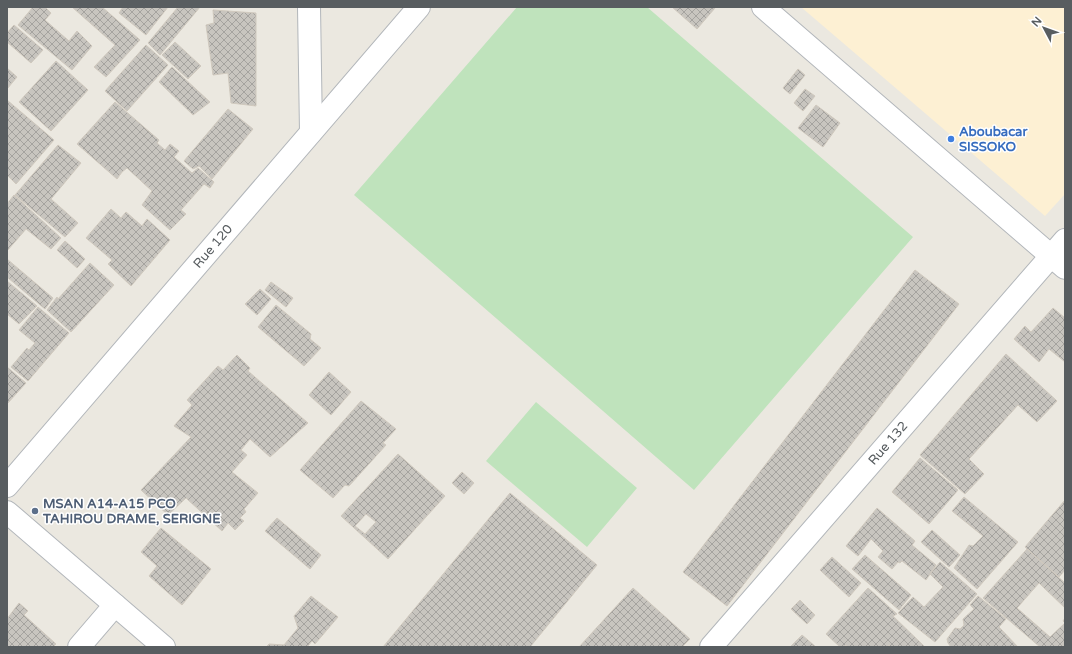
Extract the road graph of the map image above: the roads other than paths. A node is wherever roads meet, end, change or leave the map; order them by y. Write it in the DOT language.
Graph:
graph roads {
  1 [pos="309,7"];
  2 [pos="419,7"];
  3 [pos="763,7"];
  4 [pos="311,132"];
  5 [pos="1060,255"];
  6 [pos="7,486"];
  7 [pos="7,512"];
  8 [pos="115,605"];
  9 [pos="79,647"];
  10 [pos="164,647"];
  11 [pos="711,647"];
  1 -- 4 [label="street"];
  2 -- 4 [label="street, Rue 120"];
  3 -- 5 [label="street"];
  4 -- 6 [label="street, Rue 120"];
  5 -- 11 [label="street, Rue 132"];
  7 -- 8 [label="street"];
  8 -- 9 [label="street"];
  8 -- 10 [label="street"];
}
